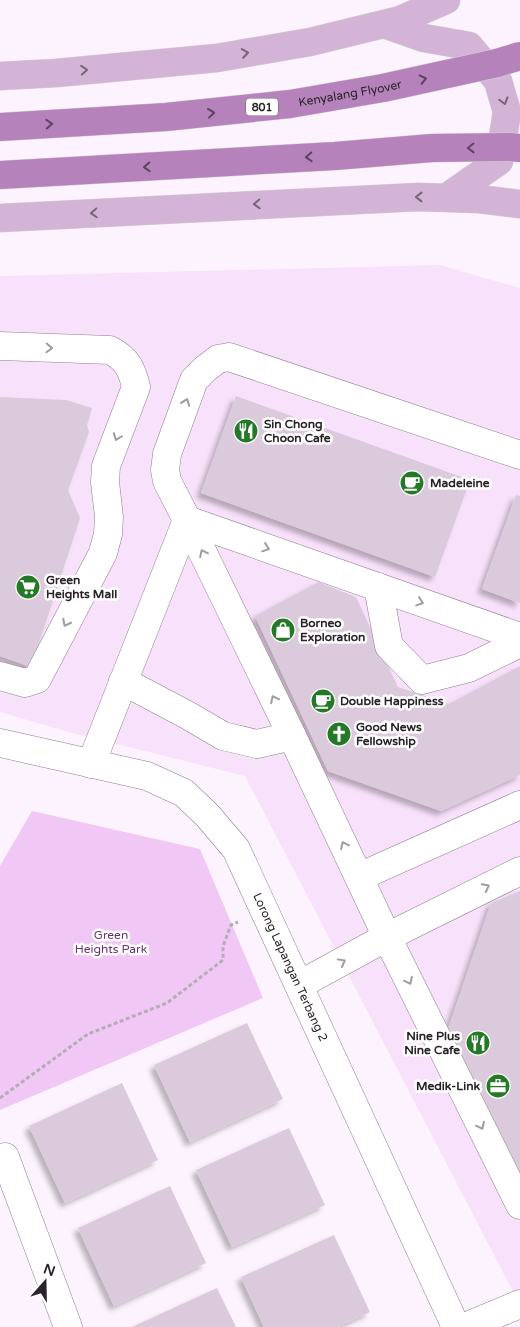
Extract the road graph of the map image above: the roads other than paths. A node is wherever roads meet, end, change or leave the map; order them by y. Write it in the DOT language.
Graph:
graph roads {
  1 [pos="446,0"];
  2 [pos="384,24"];
  3 [pos="520,56"];
  4 [pos="0,76"];
  5 [pos="0,127"];
  6 [pos="520,148"];
  7 [pos="0,175"];
  8 [pos="446,198"];
  9 [pos="520,204"];
  10 [pos="0,218"];
  11 [pos="0,346"];
  12 [pos="520,455"];
  13 [pos="187,520"];
  14 [pos="378,587"];
  15 [pos="520,637"];
  16 [pos="520,643"];
  17 [pos="0,676"];
  18 [pos="123,681"];
  19 [pos="292,736"];
  20 [pos="0,743"];
  21 [pos="91,764"];
  22 [pos="520,804"];
  23 [pos="520,871"];
  24 [pos="359,877"];
  25 [pos="388,937"];
  26 [pos="299,985"];
  27 [pos="5,1157"];
  28 [pos="520,1205"];
  29 [pos="520,1304"];
  30 [pos="62,1325"];
  31 [pos="456,1327"];
  32 [pos="465,1327"];
  1 -- 2 [label="main road"];
  4 -- 2 [label="main road, one-way"];
  2 -- 8 [label="main road, one-way"];
  5 -- 3 [label="highway, Kenyalang Flyover / 801, one-way, bridge"];
  6 -- 7 [label="highway, one-way, bridge"];
  8 -- 9 [label="main road"];
  8 -- 10 [label="main road, one-way"];
  11 -- 17 [label="street, one-way"];
  13 -- 12 [label="street, one-way"];
  13 -- 14 [label="street, one-way"];
  13 -- 18 [label="street"];
  19 -- 13 [label="street, one-way"];
  14 -- 15 [label="street, one-way"];
  14 -- 16 [label="street"];
  18 -- 19 [label="street"];
  18 -- 21 [label="street"];
  24 -- 19 [label="street, one-way"];
  20 -- 21 [label="street, Lorong Lapangan Terbang 2"];
  21 -- 26 [label="street, Lorong Lapangan Terbang 2"];
  22 -- 24 [label="street"];
  25 -- 23 [label="street, one-way"];
  24 -- 25 [label="street"];
  26 -- 25 [label="street, one-way"];
  25 -- 28 [label="street, one-way"];
  26 -- 31 [label="street, Lorong Lapangan Terbang 2"];
  27 -- 30 [label="street"];
  29 -- 32 [label="street"];
}
